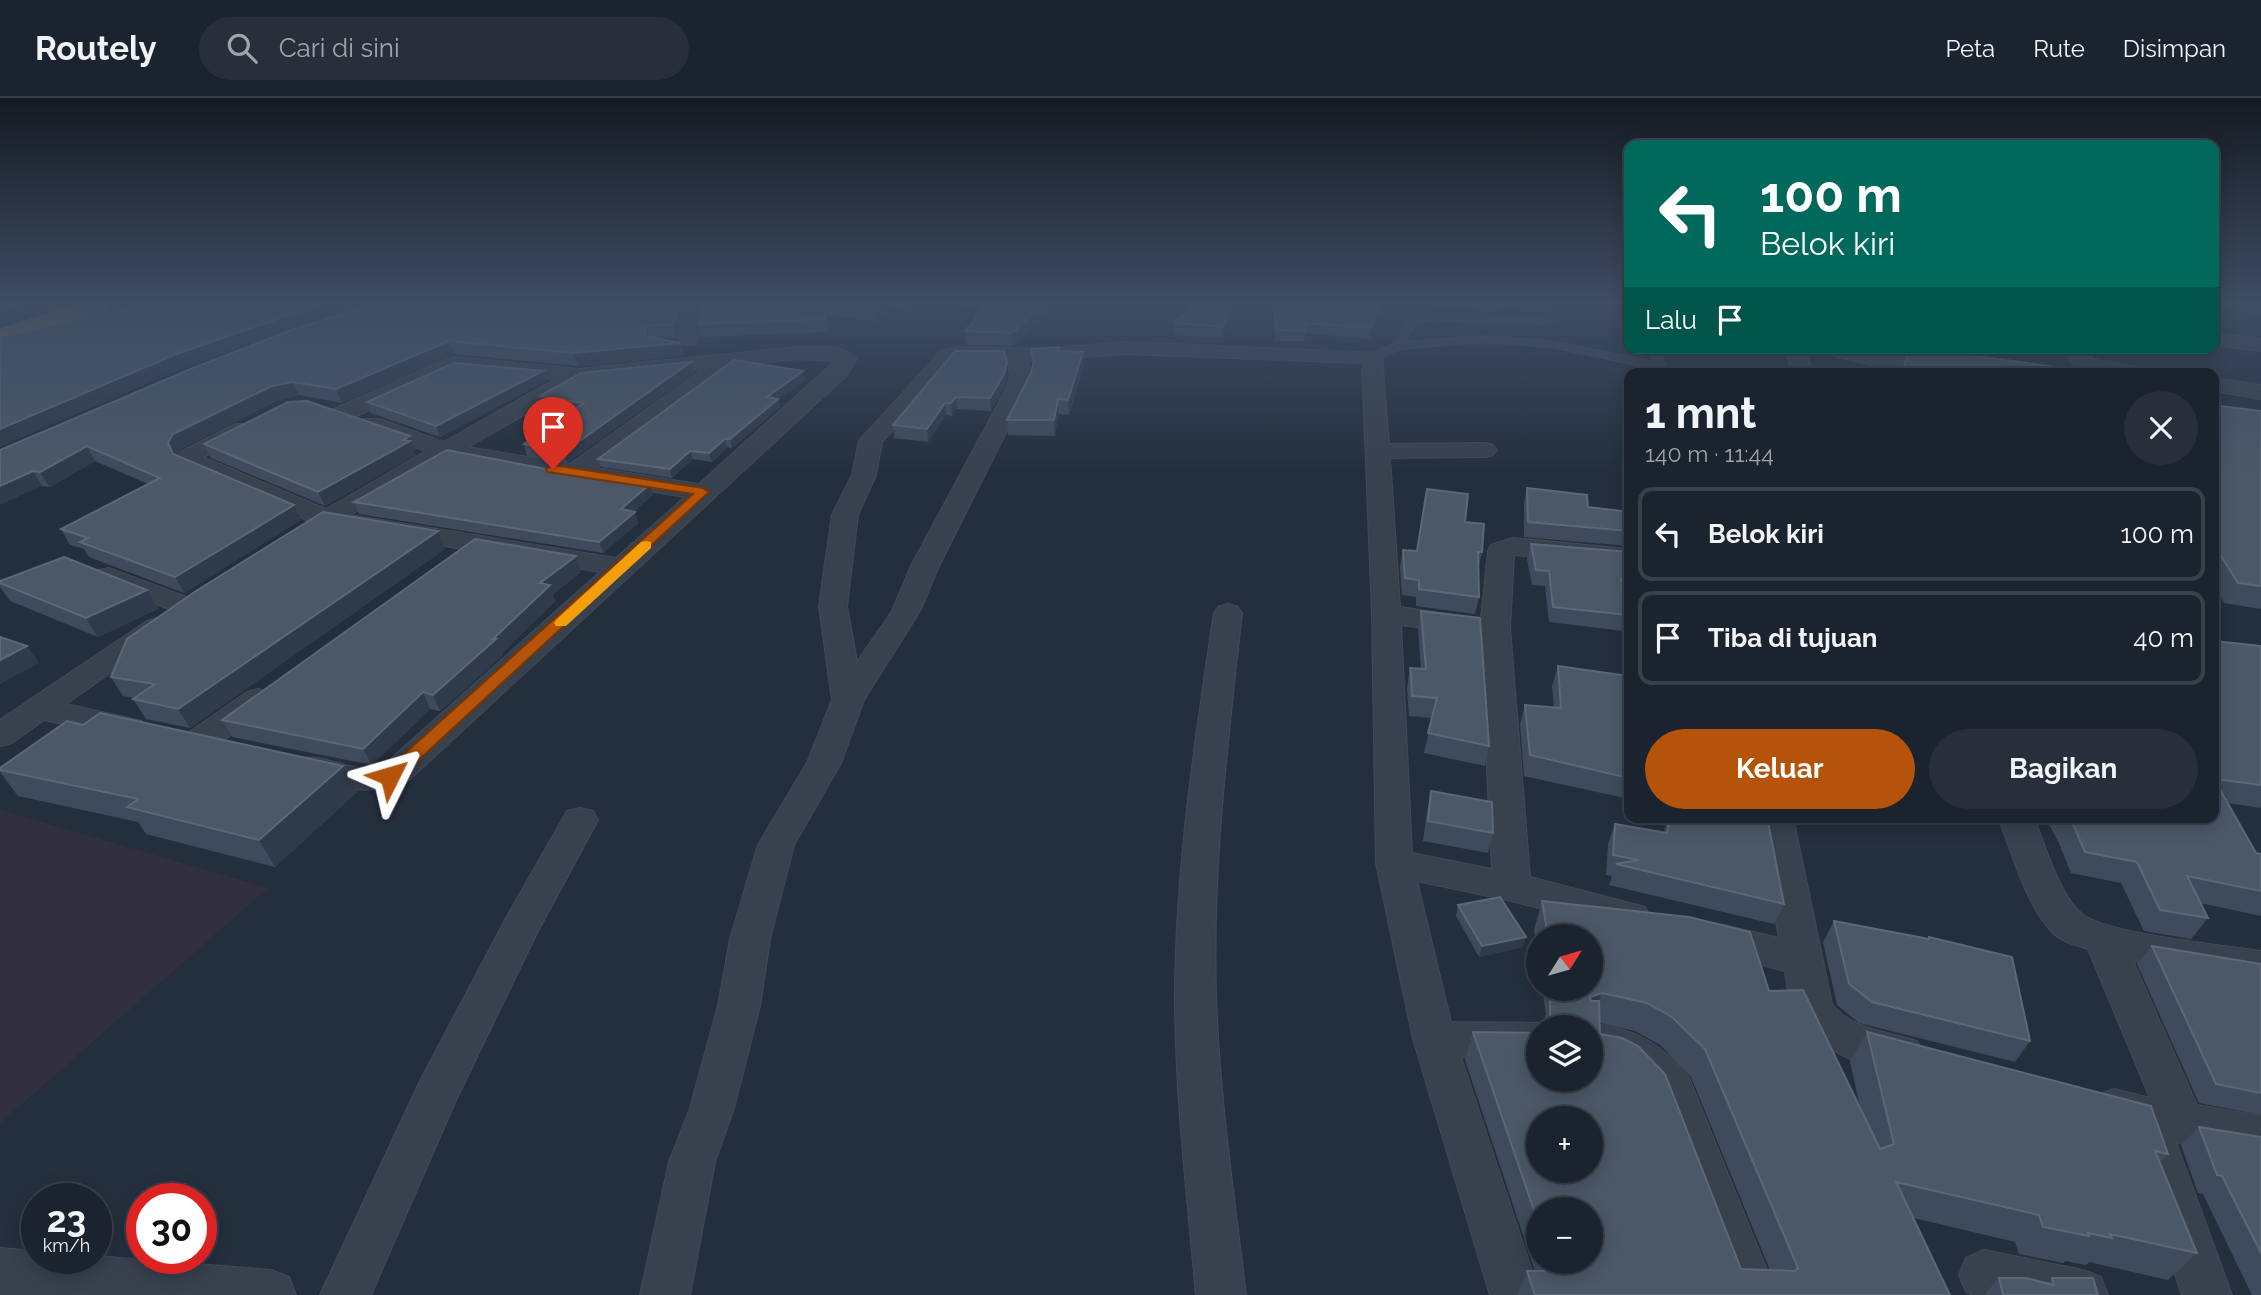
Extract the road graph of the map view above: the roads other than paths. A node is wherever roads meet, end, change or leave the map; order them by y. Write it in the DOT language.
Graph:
graph roads {
  1 [pos="730,360"];
  2 [pos="846,360"];
  3 [pos="943,360"];
  4 [pos="1018,360"];
  5 [pos="1384,360"];
  6 [pos="1619,360"];
  7 [pos="2080,360"];
  8 [pos="1654,368"];
  9 [pos="2111,368"];
  10 [pos="578,375"];
  11 [pos="2219,386"];
  12 [pos="2261,392"];
  13 [pos="265,418"];
  14 [pos="445,450"];
  15 [pos="1485,450"];
  16 [pos="1377,451"];
  17 [pos="575,472"];
  18 [pos="703,492"];
  19 [pos="327,519"];
  20 [pos="303,533"];
  21 [pos="475,543"];
  22 [pos="1624,557"];
  23 [pos="82,564"];
  24 [pos="442,567"];
  25 [pos="622,567"];
  26 [pos="1228,613"];
  27 [pos="1386,614"];
  28 [pos="1495,628"];
  29 [pos="275,687"];
  30 [pos="848,700"];
  31 [pos="40,709"];
  32 [pos="0,735"];
  33 [pos="175,738"];
  34 [pos="238,752"];
  35 [pos="278,761"];
  36 [pos="580,820"];
  37 [pos="1776,823"];
  38 [pos="2019,823"];
  39 [pos="1394,863"];
  40 [pos="1512,887"];
  41 [pos="2104,940"];
  42 [pos="1802,959"];
  43 [pos="2261,967"];
  44 [pos="1434,1040"];
  45 [pos="1526,1041"];
  46 [pos="1603,1042"];
  47 [pos="1944,1065"];
  48 [pos="2078,1100"];
  49 [pos="2164,1120"];
  50 [pos="2261,1136"];
  51 [pos="0,1273"];
  52 [pos="1984,1275"];
  53 [pos="165,1292"];
  54 [pos="271,1295"];
  55 [pos="345,1295"];
  56 [pos="665,1295"];
  57 [pos="1221,1295"];
  58 [pos="1515,1295"];
  59 [pos="1752,1295"];
  60 [pos="2083,1295"];
  61 [pos="2207,1295"];
  1 -- 10 [label="street"];
  1 -- 17 [label="street"];
  2 -- 18 [label="street"];
  3 -- 30 [label="street"];
  4 -- 30 [label="street"];
  5 -- 16 [label="street"];
  6 -- 8 [label="lane"];
  7 -- 9 [label="street"];
  10 -- 14 [label="street"];
  10 -- 14 [label="street"];
  11 -- 12 [label="street"];
  13 -- 19 [label="street"];
  14 -- 17 [label="street"];
  14 -- 19 [label="street"];
  15 -- 16 [label="street"];
  16 -- 27 [label="street"];
  17 -- 18 [label="street"];
  18 -- 25 [label="street"];
  19 -- 20 [label="street"];
  19 -- 21 [label="street"];
  21 -- 24 [label="street"];
  21 -- 25 [label="street"];
  22 -- 28 [label="street"];
  23 -- 31 [label="street"];
  25 -- 35 [label="street"];
  26 -- 57 [label="street"];
  27 -- 28 [label="street"];
  27 -- 39 [label="street"];
  28 -- 40 [label="street"];
  29 -- 33 [label="street"];
  30 -- 56 [label="street"];
  31 -- 32 [label="street"];
  31 -- 33 [label="street"];
  33 -- 34 [label="street"];
  36 -- 55 [label="street"];
  37 -- 42 [label="street"];
  38 -- 41 [label="street"];
  39 -- 40 [label="street"];
  39 -- 44 [label="street"];
  40 -- 42 [label="street"];
  41 -- 43 [label="street"];
  41 -- 49 [label="street"];
  42 -- 47 [label="street"];
  44 -- 45 [label="street"];
  44 -- 58 [label="street"];
  46 -- 59 [label="street"];
  48 -- 49 [label="street"];
  49 -- 50 [label="street"];
  49 -- 61 [label="street"];
  51 -- 53 [label="street"];
  52 -- 60 [label="street"];
  53 -- 54 [label="street"];
}
